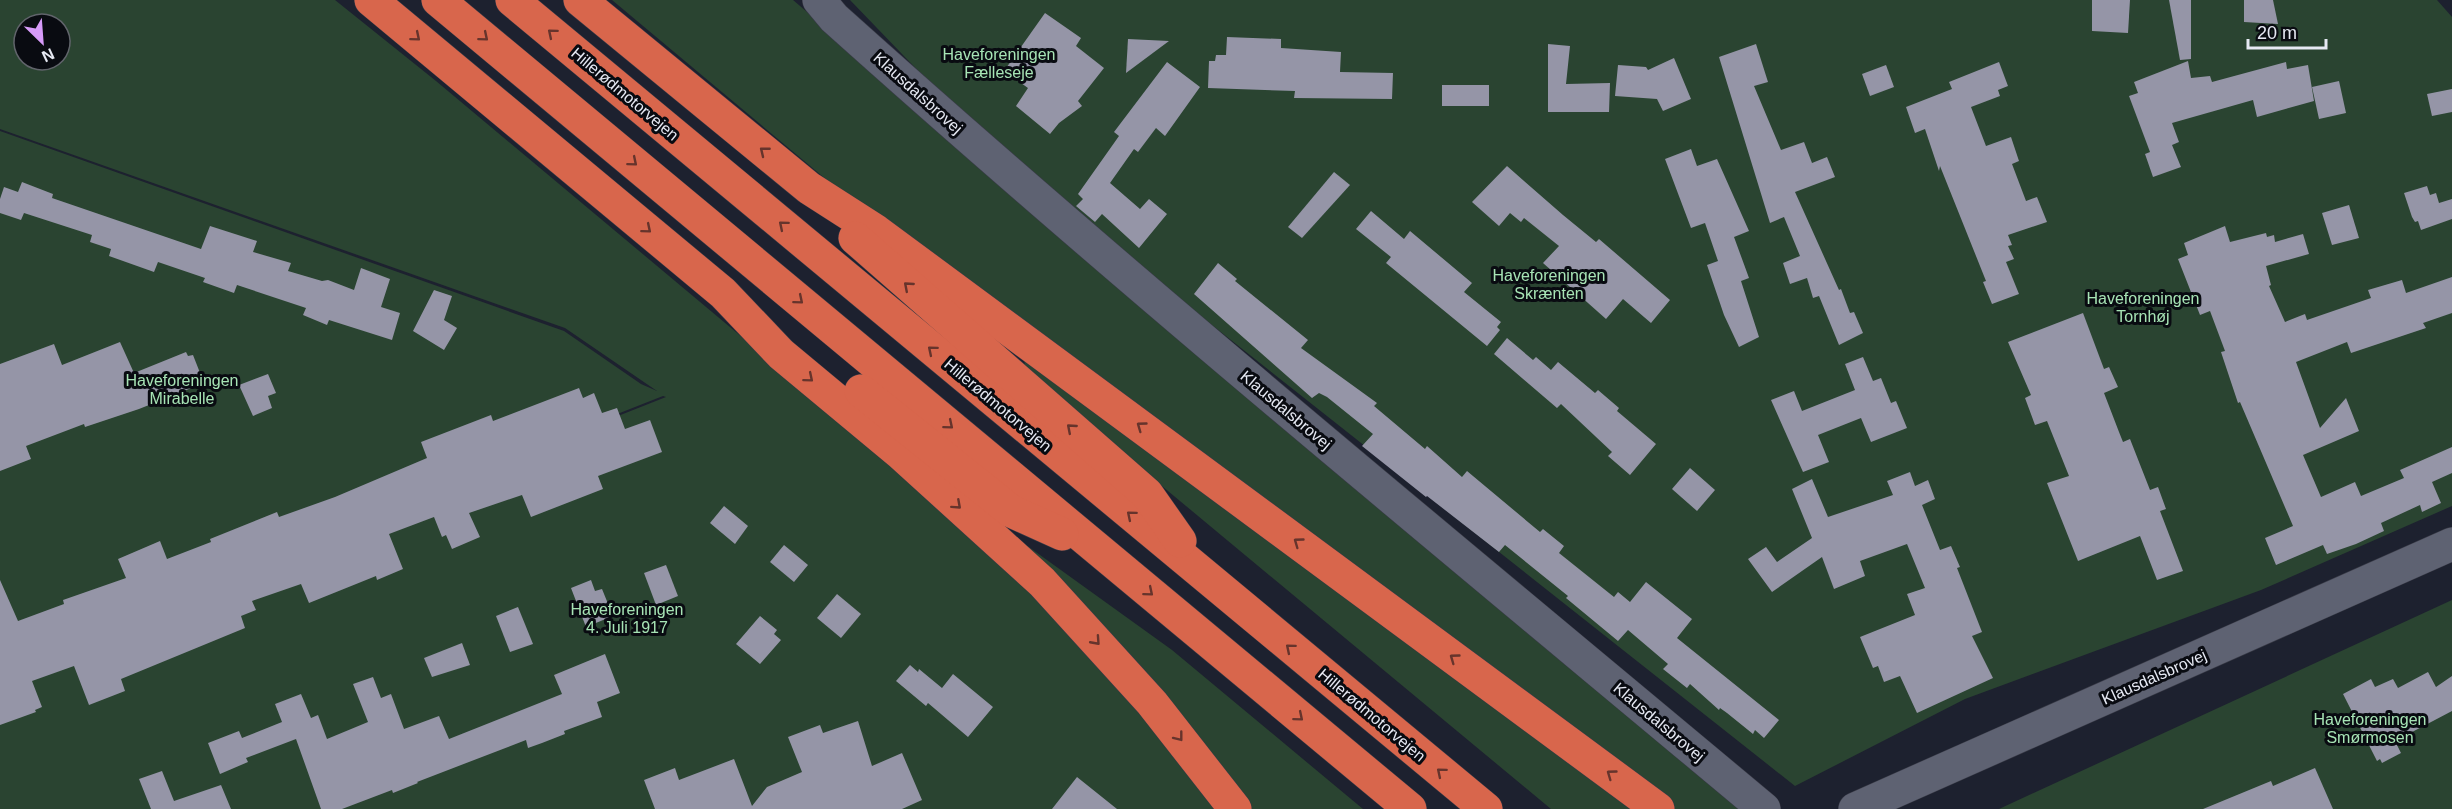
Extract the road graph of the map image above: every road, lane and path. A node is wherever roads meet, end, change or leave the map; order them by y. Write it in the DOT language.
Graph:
graph roads {
  1 [pos="371,0"];
  2 [pos="438,0"];
  3 [pos="512,0"];
  4 [pos="580,0"];
  5 [pos="819,0"];
  6 [pos="809,188"];
  7 [pos="723,293"];
  8 [pos="2452,544"];
  9 [pos="1104,554"];
  10 [pos="1208,580"];
  11 [pos="1234,809"];
  12 [pos="1410,809"];
  13 [pos="1486,809"];
  14 [pos="1658,809"];
  15 [pos="1764,809"];
  16 [pos="1855,809"];
  1 -- 7 [label="highway, one-way"];
  2 -- 9 [label="highway, one-way"];
  10 -- 3 [label="highway, Hillerødmotorvejen, one-way"];
  6 -- 4 [label="highway, one-way"];
  5 -- 15 [label="street, Klausdalsbrovej"];
  10 -- 6 [label="highway, one-way"];
  14 -- 6 [label="highway, one-way"];
  7 -- 9 [label="highway"];
  7 -- 11 [label="highway, one-way"];
  8 -- 16 [label="street, Klausdalsbrovej"];
  9 -- 12 [label="highway, one-way"];
  13 -- 10 [label="highway, Hillerødmotorvejen, one-way"];
}
